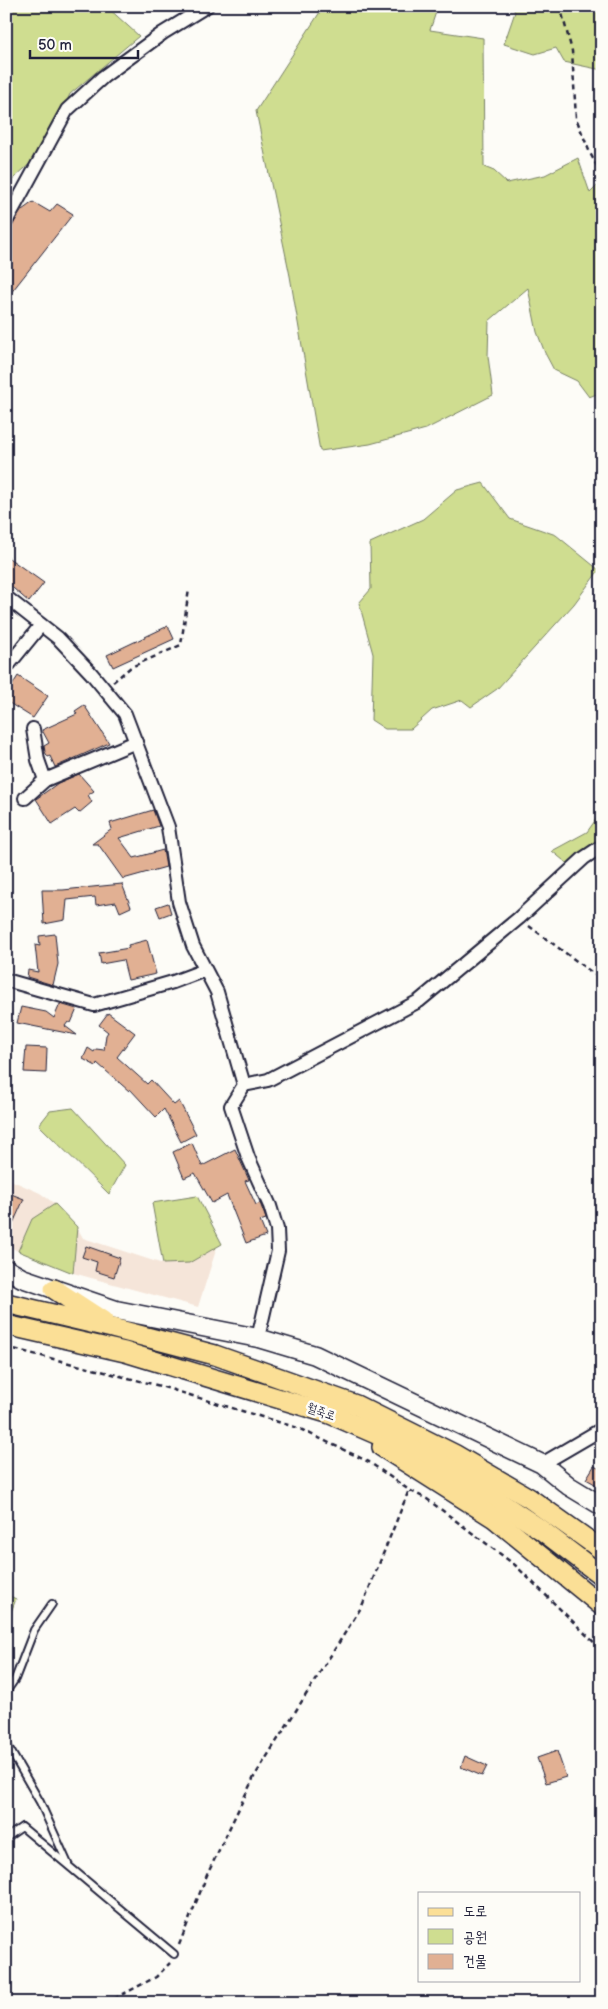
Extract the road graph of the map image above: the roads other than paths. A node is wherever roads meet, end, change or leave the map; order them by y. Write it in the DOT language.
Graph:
graph roads {
  1 [pos="207,6"];
  2 [pos="6,222"];
  3 [pos="6,597"];
  4 [pos="41,625"];
  5 [pos="6,668"];
  6 [pos="34,729"];
  7 [pos="136,742"];
  8 [pos="44,780"];
  9 [pos="25,798"];
  10 [pos="602,846"];
  11 [pos="205,970"];
  12 [pos="6,980"];
  13 [pos="244,1085"];
  14 [pos="6,1268"];
  15 [pos="54,1289"];
  16 [pos="6,1303"];
  17 [pos="6,1324"];
  18 [pos="112,1328"];
  19 [pos="258,1338"];
  20 [pos="330,1414"];
  21 [pos="602,1429"];
  22 [pos="542,1464"];
  23 [pos="602,1506"];
  24 [pos="602,1550"];
  25 [pos="602,1576"];
  26 [pos="52,1604"];
  27 [pos="602,1606"];
  28 [pos="6,1692"];
  29 [pos="6,1744"];
  30 [pos="6,1838"];
  31 [pos="68,1866"];
  32 [pos="174,1954"];
  1 -- 2 [label="street"];
  3 -- 4 [label="street"];
  4 -- 5 [label="street"];
  4 -- 7 [label="street"];
  6 -- 8 [label="street"];
  7 -- 8 [label="street"];
  7 -- 11 [label="street"];
  8 -- 9 [label="street"];
  10 -- 13 [label="street"];
  11 -- 12 [label="street"];
  11 -- 13 [label="street"];
  13 -- 19 [label="street"];
  14 -- 15 [label="street"];
  15 -- 18 [label="main road"];
  15 -- 19 [label="street"];
  16 -- 18 [label="main road, 월죽로"];
  17 -- 20 [label="main road, 월죽로"];
  18 -- 24 [label="main road, 월죽로"];
  19 -- 22 [label="street"];
  20 -- 25 [label="main road, 월죽로"];
  20 -- 27 [label="main road"];
  21 -- 22 [label="street"];
  22 -- 23 [label="street"];
  26 -- 28 [label="lane"];
  29 -- 31 [label="lane"];
  30 -- 31 [label="lane"];
  31 -- 32 [label="lane"];
}
